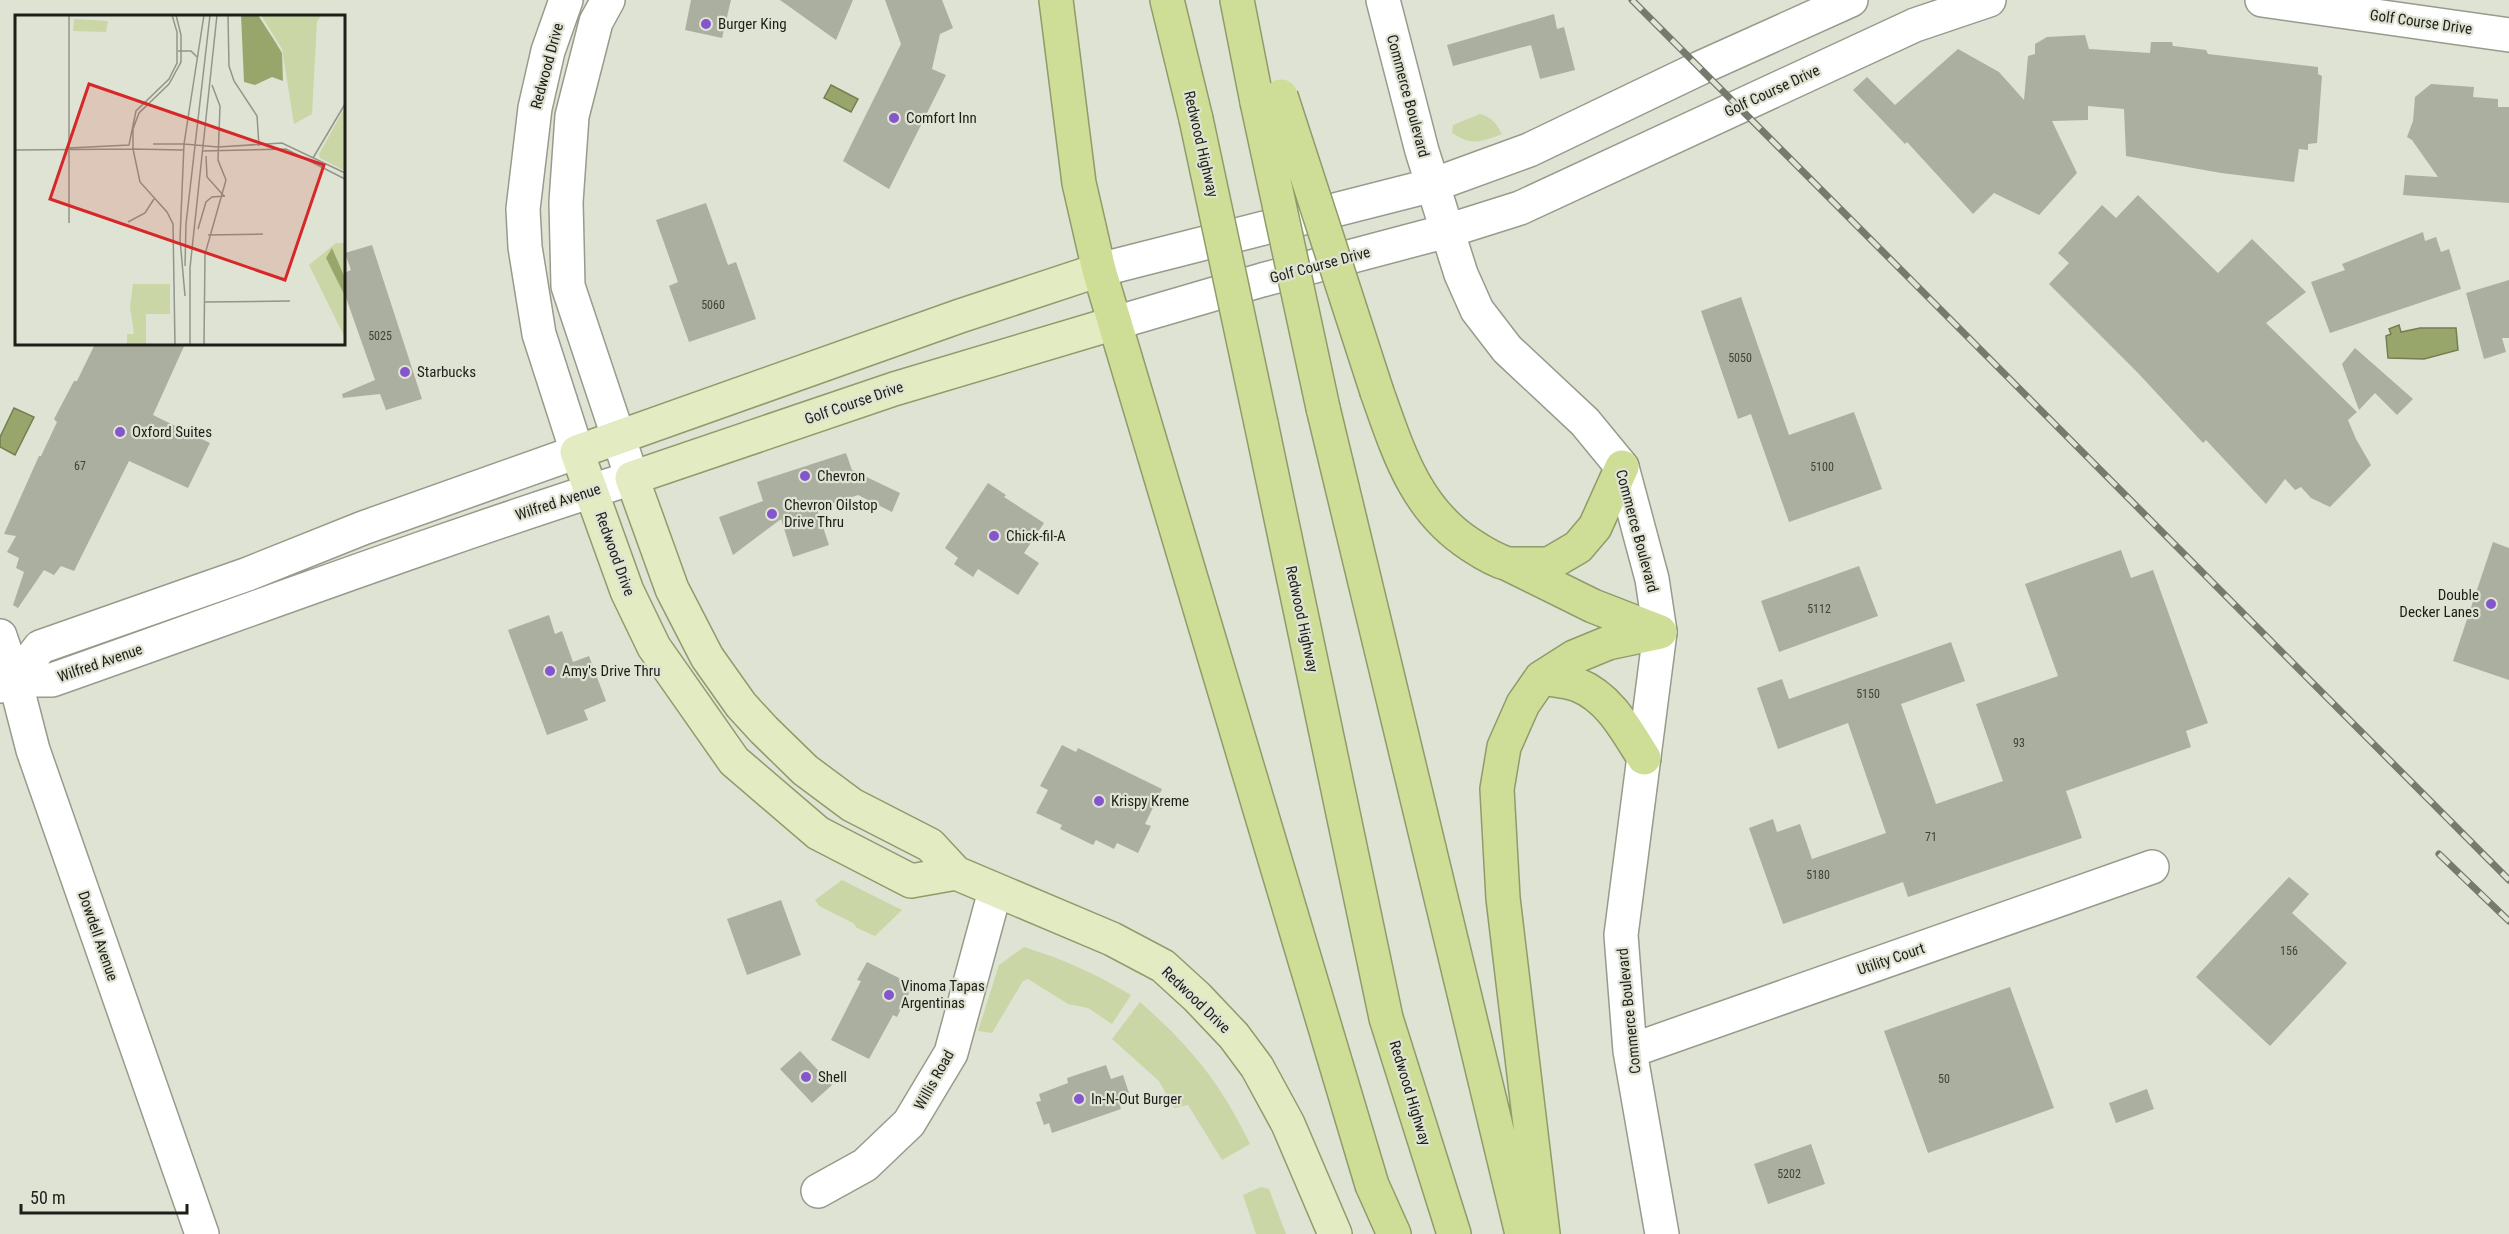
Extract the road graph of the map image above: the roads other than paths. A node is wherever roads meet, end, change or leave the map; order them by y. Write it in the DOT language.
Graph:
graph roads {
  1 [pos="566,0"];
  2 [pos="608,0"];
  3 [pos="1056,0"];
  4 [pos="1167,0"];
  5 [pos="1237,0"];
  6 [pos="1247,0"];
  7 [pos="1383,0"];
  8 [pos="1851,0"];
  9 [pos="1989,0"];
  10 [pos="2262,0"];
  11 [pos="1813,8"];
  12 [pos="2370,8"];
  13 [pos="2509,34"];
  14 [pos="1836,61"];
  15 [pos="1269,99"];
  16 [pos="536,108"];
  17 [pos="572,116"];
  18 [pos="1433,185"];
  19 [pos="1447,231"];
  20 [pos="1099,270"];
  21 [pos="1115,323"];
  22 [pos="617,436"];
  23 [pos="577,452"];
  24 [pos="1622,467"];
  25 [pos="632,478"];
  26 [pos="591,491"];
  27 [pos="1508,564"];
  28 [pos="1660,632"];
  29 [pos="0,636"];
  30 [pos="1541,678"];
  31 [pos="8,683"];
  32 [pos="1644,758"];
  33 [pos="2152,867"];
  34 [pos="956,873"];
  35 [pos="995,891"];
  36 [pos="1630,1051"];
  37 [pos="818,1191"];
  38 [pos="202,1234"];
  39 [pos="1335,1234"];
  40 [pos="1394,1234"];
  41 [pos="1454,1234"];
  42 [pos="1521,1234"];
  43 [pos="1543,1234"];
  44 [pos="1662,1234"];
  1 -- 16 [label="street, Redwood Drive"];
  2 -- 17 [label="street, Redwood Drive"];
  3 -- 20 [label="highway"];
  4 -- 41 [label="highway, Redwood Highway, bridge"];
  5 -- 15 [label="highway"];
  6 -- 15 [label="highway"];
  7 -- 18 [label="street, Commerce Boulevard"];
  8 -- 11 [label="street"];
  9 -- 14 [label="street, Golf Course Drive"];
  10 -- 12 [label="street, Golf Course Drive"];
  11 -- 14 [label="street"];
  11 -- 18 [label="street"];
  12 -- 13 [label="street, Golf Course Drive"];
  14 -- 19 [label="street, Golf Course Drive"];
  15 -- 27 [label="highway, bridge"];
  15 -- 42 [label="highway, bridge"];
  16 -- 17 [label="street"];
  16 -- 23 [label="street, Redwood Drive"];
  17 -- 22 [label="street, Redwood Drive"];
  18 -- 19 [label="street, Commerce Boulevard"];
  18 -- 20 [label="street"];
  19 -- 21 [label="street, Golf Course Drive"];
  19 -- 24 [label="street, Commerce Boulevard"];
  20 -- 21 [label="highway"];
  20 -- 22 [label="main road"];
  21 -- 25 [label="main road, Golf Course Drive"];
  21 -- 40 [label="highway"];
  22 -- 23 [label="main road"];
  22 -- 25 [label="street, Redwood Drive"];
  23 -- 26 [label="main road, Redwood Drive"];
  23 -- 31 [label="street"];
  24 -- 27 [label="highway"];
  24 -- 28 [label="street, Commerce Boulevard"];
  25 -- 26 [label="street, Wilfred Avenue"];
  25 -- 34 [label="main road, Redwood Drive"];
  26 -- 31 [label="street, Wilfred Avenue"];
  26 -- 34 [label="main road, Redwood Drive"];
  27 -- 28 [label="highway"];
  28 -- 30 [label="highway"];
  28 -- 32 [label="street, Commerce Boulevard"];
  29 -- 31 [label="street, Dowdell Avenue"];
  30 -- 32 [label="highway"];
  30 -- 43 [label="highway"];
  31 -- 38 [label="street, Dowdell Avenue"];
  32 -- 36 [label="street, Commerce Boulevard"];
  33 -- 36 [label="street, Utility Court"];
  34 -- 35 [label="main road, Redwood Drive"];
  35 -- 37 [label="street, Willis Road"];
  35 -- 39 [label="main road, Redwood Drive"];
  36 -- 44 [label="street, Commerce Boulevard"];
}
